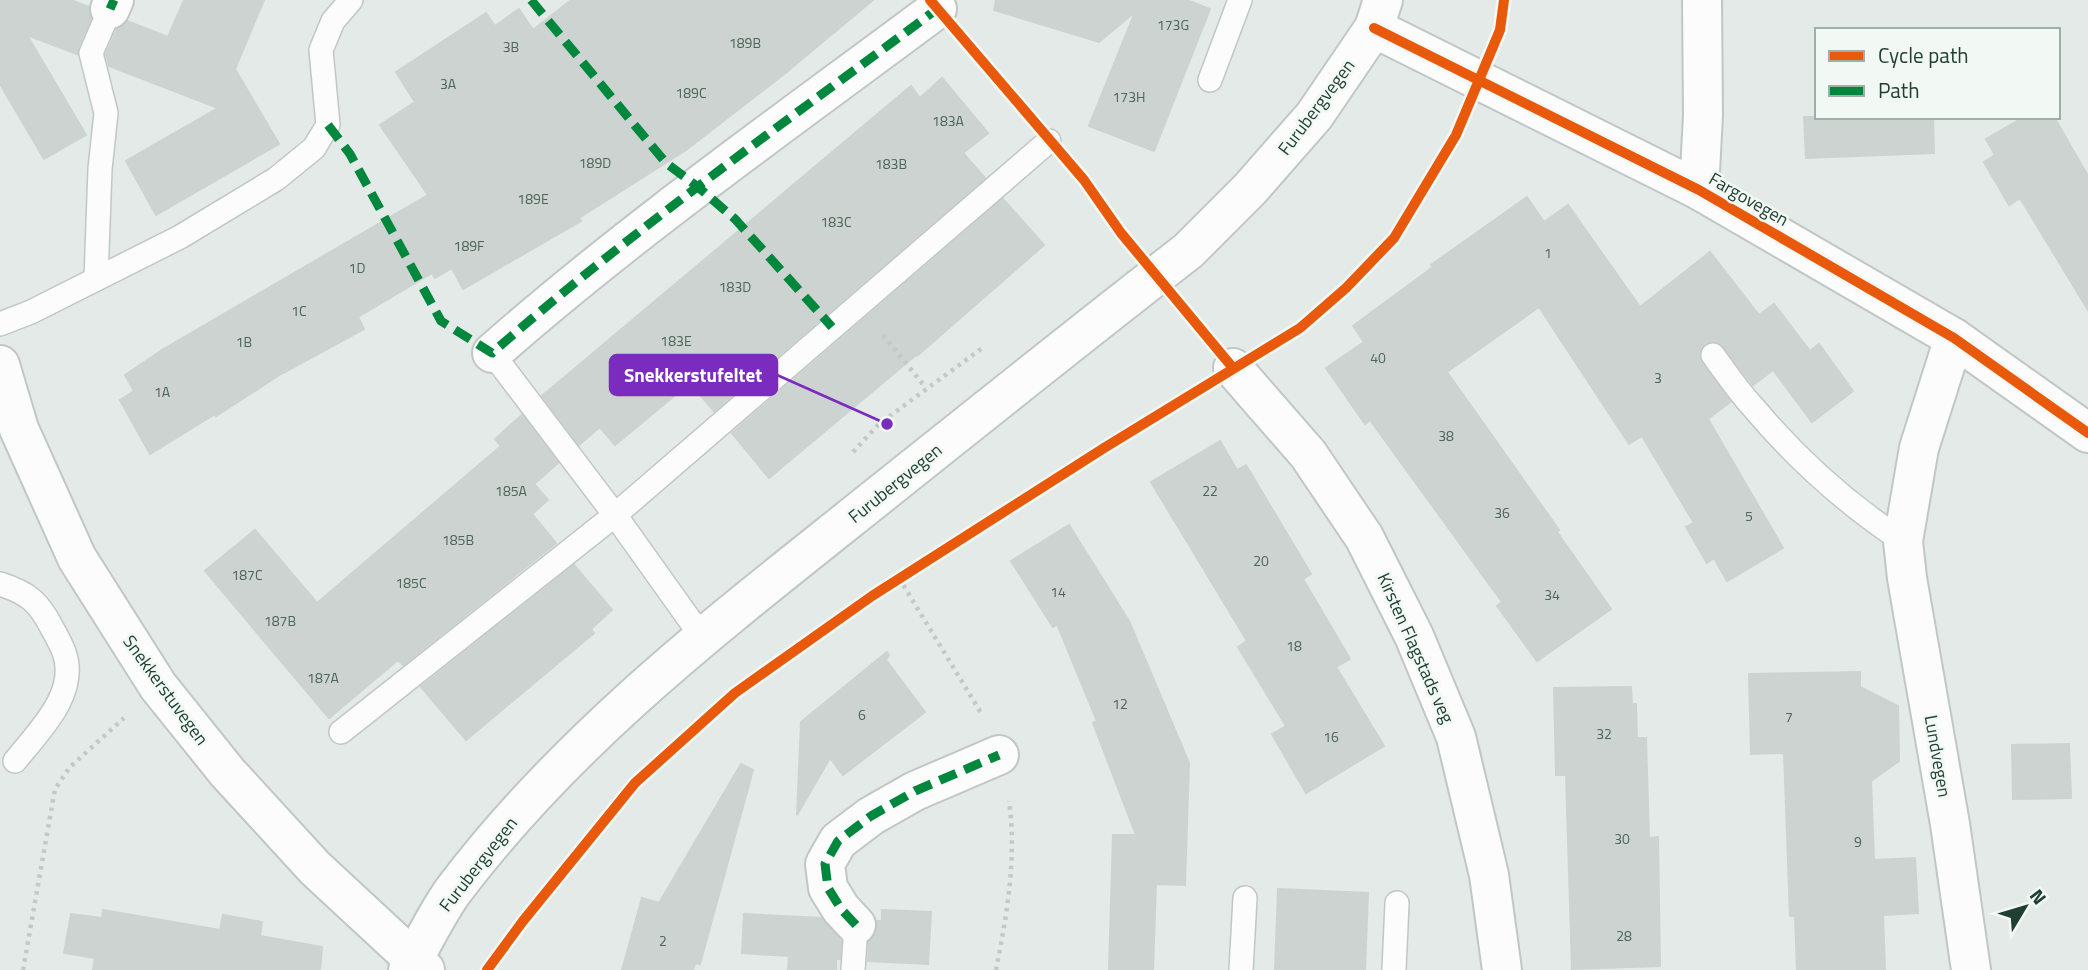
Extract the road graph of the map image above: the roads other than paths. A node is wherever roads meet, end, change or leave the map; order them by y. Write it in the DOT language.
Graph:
graph roads {
  1 [pos="351,0"];
  2 [pos="1240,0"];
  3 [pos="1702,0"];
  4 [pos="112,5"];
  5 [pos="937,9"];
  6 [pos="1379,14"];
  7 [pos="1210,80"];
  8 [pos="1049,141"];
  9 [pos="1699,190"];
  10 [pos="96,279"];
  11 [pos="0,324"];
  12 [pos="1955,338"];
  13 [pos="492,353"];
  14 [pos="1713,355"];
  15 [pos="0,365"];
  16 [pos="1233,368"];
  17 [pos="2088,433"];
  18 [pos="615,515"];
  19 [pos="1903,541"];
  20 [pos="0,584"];
  21 [pos="702,637"];
  22 [pos="341,732"];
  23 [pos="999,755"];
  24 [pos="15,761"];
  25 [pos="1245,898"];
  26 [pos="1397,902"];
  27 [pos="856,925"];
  28 [pos="415,967"];
  29 [pos="853,970"];
  30 [pos="1241,970"];
  31 [pos="1394,970"];
  32 [pos="1502,970"];
  33 [pos="1971,970"];
  1 -- 10 [label="lane"];
  2 -- 7 [label="lane"];
  3 -- 9 [label="street"];
  4 -- 10 [label="lane"];
  5 -- 13 [label="street"];
  6 -- 9 [label="street, Fargovegen"];
  6 -- 21 [label="street, Furubergvegen"];
  8 -- 18 [label="lane"];
  9 -- 12 [label="street, Fargovegen"];
  10 -- 11 [label="lane"];
  12 -- 17 [label="street, Fargovegen"];
  12 -- 19 [label="street, Lundvegen"];
  13 -- 18 [label="lane"];
  14 -- 19 [label="lane"];
  15 -- 28 [label="street, Snekkerstuvegen"];
  16 -- 32 [label="street, Kirsten Flagstads veg"];
  18 -- 21 [label="lane"];
  18 -- 22 [label="lane"];
  19 -- 33 [label="street, Lundvegen"];
  20 -- 24 [label="lane"];
  21 -- 28 [label="street, Furubergvegen"];
  23 -- 27 [label="street"];
  25 -- 30 [label="lane"];
  26 -- 31 [label="lane"];
  27 -- 29 [label="lane"];
}
